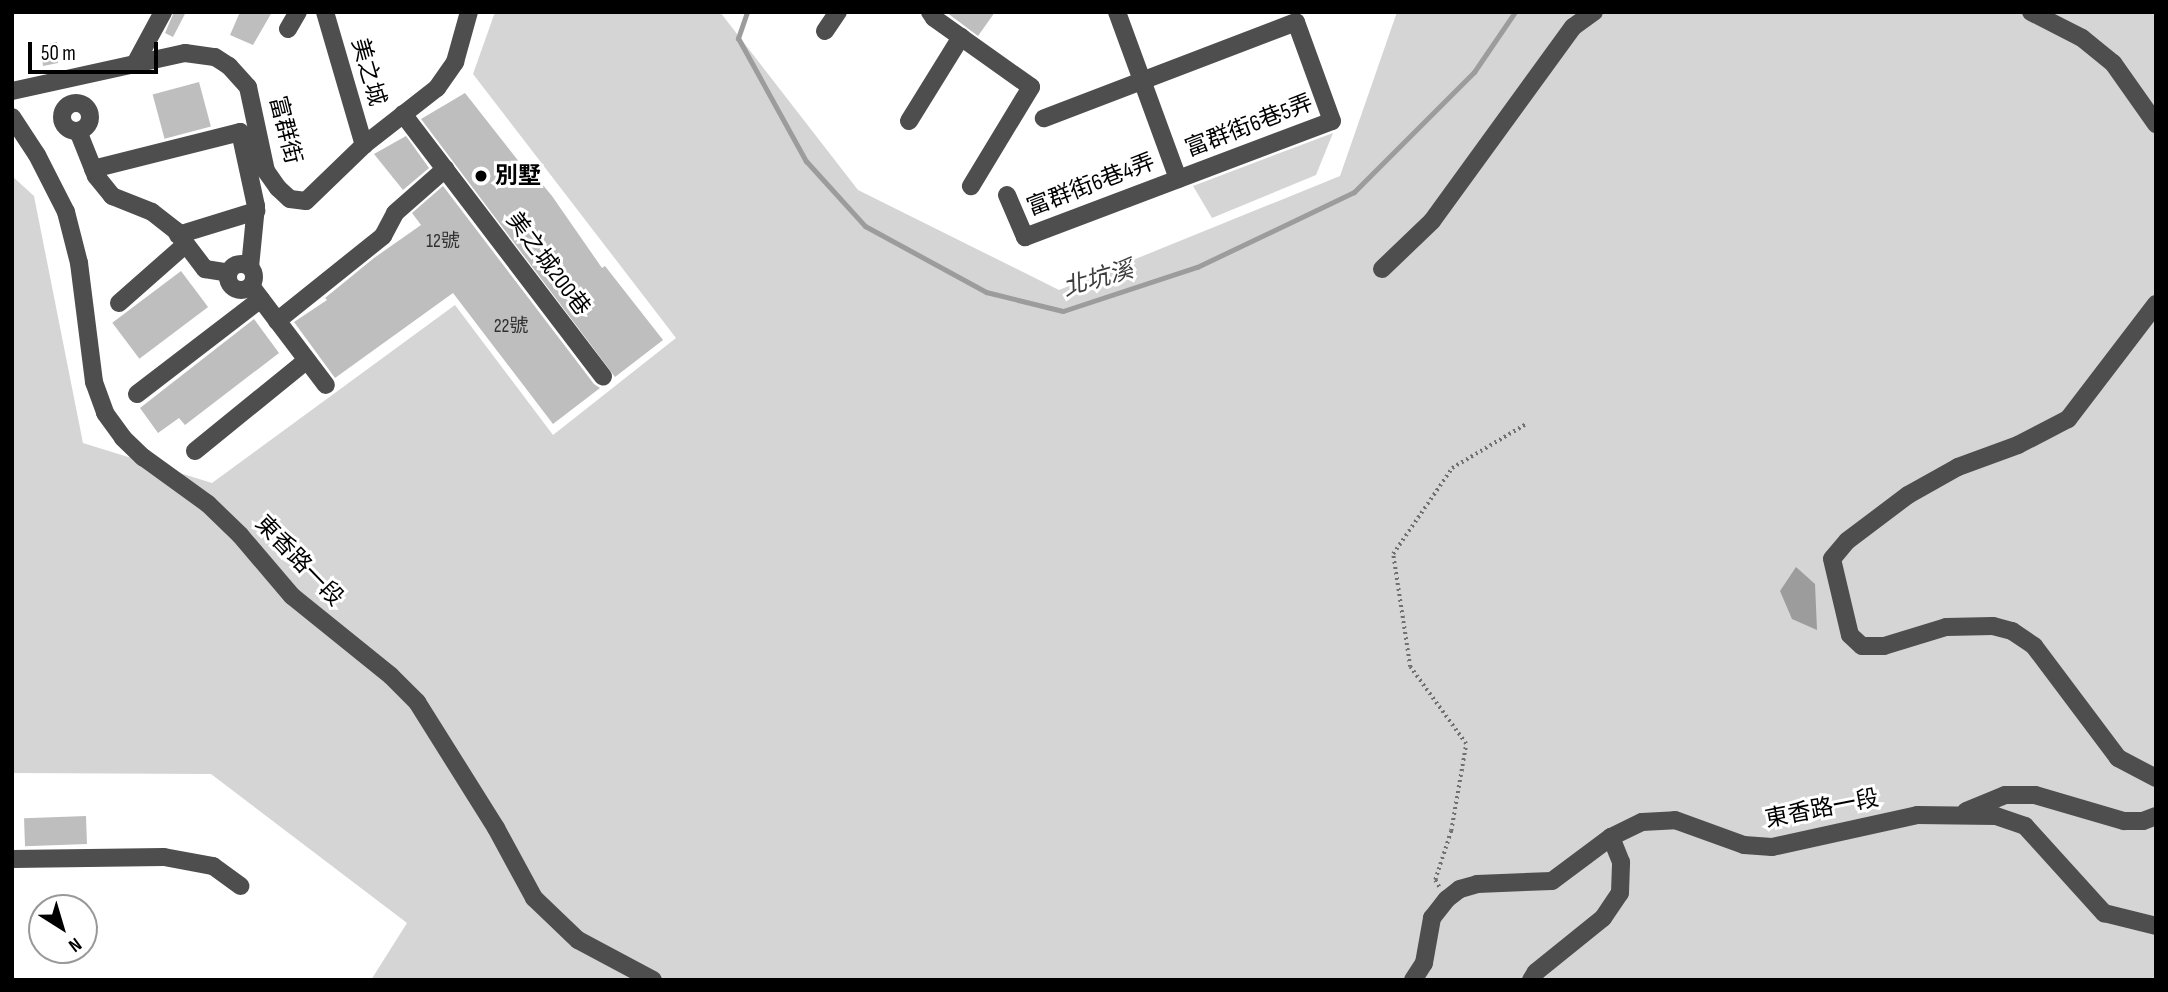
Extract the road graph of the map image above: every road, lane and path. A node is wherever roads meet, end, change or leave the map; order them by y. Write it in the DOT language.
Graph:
graph roads {
  1 [pos="163,12"];
  2 [pos="298,12"];
  3 [pos="325,12"];
  4 [pos="468,12"];
  5 [pos="838,12"];
  6 [pos="930,12"];
  7 [pos="1118,12"];
  8 [pos="1594,12"];
  9 [pos="2031,12"];
  10 [pos="288,29"];
  11 [pos="825,31"];
  12 [pos="961,37"];
  13 [pos="136,62"];
  14 [pos="65,80"];
  15 [pos="1142,80"];
  16 [pos="12,92"];
  17 [pos="403,114"];
  18 [pos="12,117"];
  19 [pos="1044,118"];
  20 [pos="909,121"];
  21 [pos="2156,124"];
  22 [pos="364,145"];
  23 [pos="93,169"];
  24 [pos="445,169"];
  25 [pos="1178,179"];
  26 [pos="971,186"];
  27 [pos="1007,195"];
  28 [pos="256,211"];
  29 [pos="182,240"];
  30 [pos="250,267"];
  31 [pos="1382,269"];
  32 [pos="229,273"];
  33 [pos="256,293"];
  34 [pos="119,303"];
  35 [pos="2156,304"];
  36 [pos="277,321"];
  37 [pos="307,360"];
  38 [pos="603,377"];
  39 [pos="326,385"];
  40 [pos="137,394"];
  41 [pos="1526,425"];
  42 [pos="195,451"];
  43 [pos="2156,778"];
  44 [pos="1959,814"];
  45 [pos="2156,816"];
  46 [pos="1611,837"];
  47 [pos="12,859"];
  48 [pos="242,887"];
  49 [pos="1447,900"];
  50 [pos="2156,926"];
  51 [pos="653,980"];
  52 [pos="1413,980"];
  53 [pos="1531,980"];
  1 -- 13 [label="street"];
  2 -- 10 [label="street"];
  3 -- 22 [label="street, 美之城"];
  4 -- 17 [label="street, 富群街"];
  5 -- 11 [label="street"];
  6 -- 12 [label="street"];
  7 -- 15 [label="street"];
  8 -- 31 [label="street"];
  9 -- 21 [label="street"];
  12 -- 20 [label="street"];
  12 -- 26 [label="street"];
  13 -- 14 [label="street, 富群街"];
  13 -- 22 [label="street, 富群街"];
  14 -- 16 [label="street, 富群街"];
  14 -- 23 [label="street"];
  15 -- 19 [label="street"];
  15 -- 25 [label="street"];
  15 -- 25 [label="street, 富群街6巷5弄"];
  17 -- 22 [label="street, 富群街"];
  17 -- 24 [label="street, 美之城200巷"];
  18 -- 51 [label="street, 東香路一段"];
  23 -- 28 [label="street"];
  23 -- 29 [label="street"];
  24 -- 36 [label="street"];
  24 -- 38 [label="street, 美之城200巷"];
  25 -- 27 [label="street, 富群街6巷4弄"];
  28 -- 29 [label="street"];
  28 -- 30 [label="street"];
  29 -- 32 [label="street"];
  29 -- 34 [label="street"];
  30 -- 32 [label="street"];
  30 -- 33 [label="street"];
  32 -- 33 [label="street"];
  33 -- 36 [label="street"];
  33 -- 40 [label="street"];
  35 -- 43 [label="street"];
  36 -- 37 [label="street"];
  37 -- 39 [label="street"];
  37 -- 42 [label="street"];
  41 -- 49 [label="path"];
  44 -- 45 [label="street"];
  44 -- 46 [label="street, 東香路一段"];
  44 -- 50 [label="street, 東香路一段"];
  46 -- 49 [label="street, 東香路一段"];
  46 -- 53 [label="street"];
  47 -- 48 [label="street"];
  49 -- 52 [label="street"];
}
